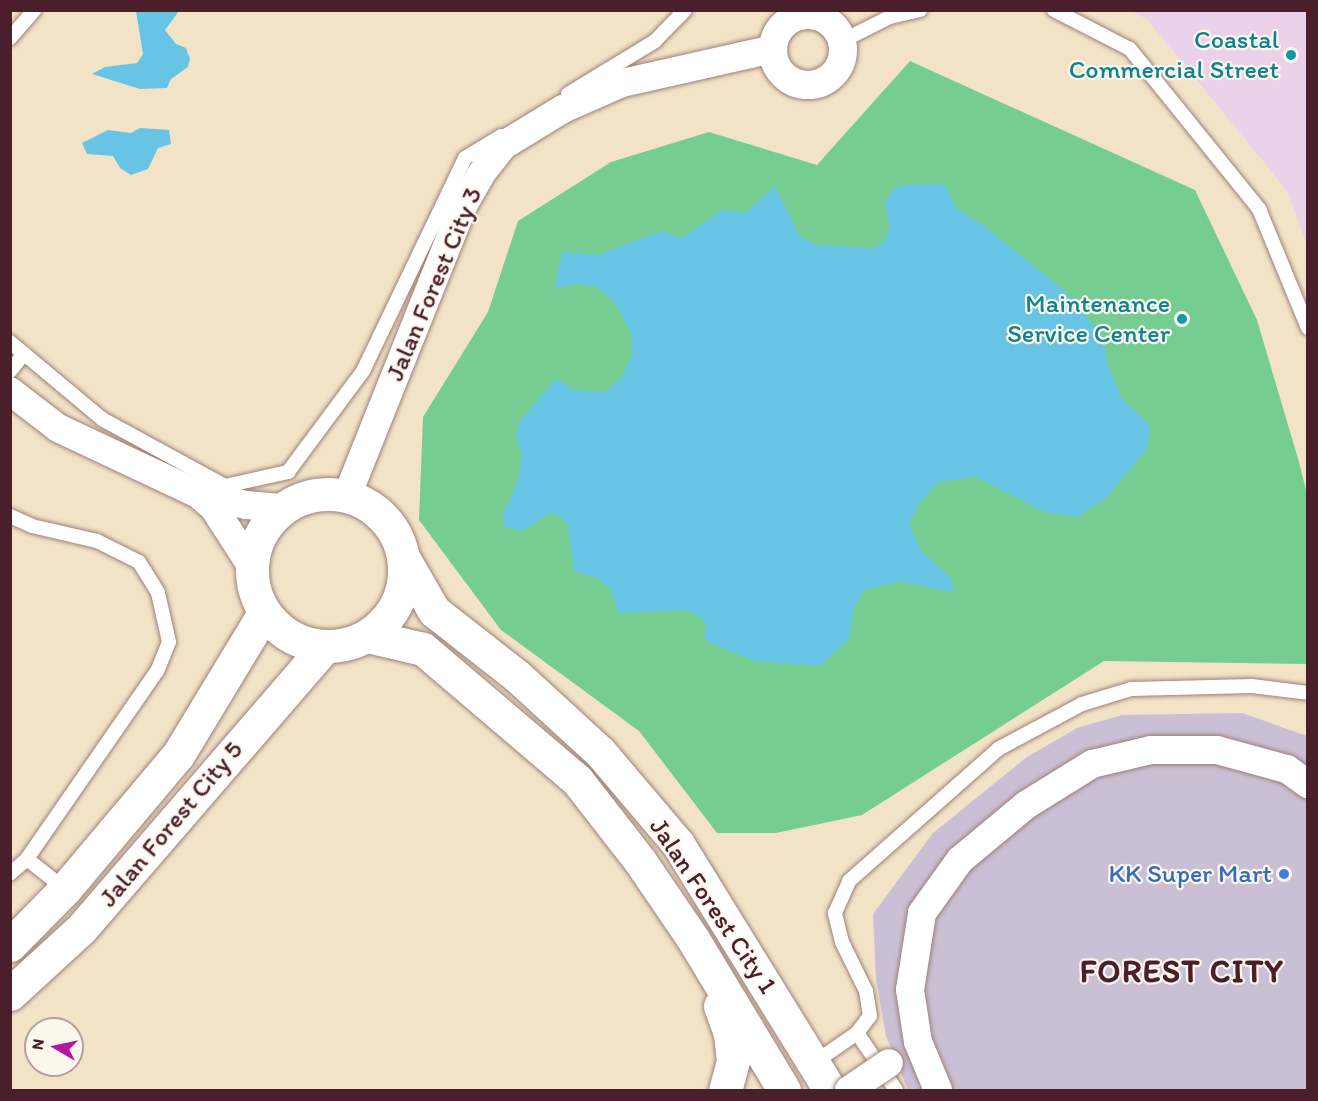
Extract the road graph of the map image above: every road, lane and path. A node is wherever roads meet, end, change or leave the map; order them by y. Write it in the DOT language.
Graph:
graph roads {
  1 [pos="34,10"];
  2 [pos="685,10"];
  3 [pos="920,10"];
  4 [pos="1054,10"];
  5 [pos="802,14"];
  6 [pos="10,38"];
  7 [pos="842,41"];
  8 [pos="773,49"];
  9 [pos="1308,328"];
  10 [pos="10,342"];
  11 [pos="24,354"];
  12 [pos="10,371"];
  13 [pos="10,391"];
  14 [pos="198,494"];
  15 [pos="347,496"];
  16 [pos="284,508"];
  17 [pos="10,516"];
  18 [pos="404,559"];
  19 [pos="252,567"];
  20 [pos="264,613"];
  21 [pos="367,636"];
  22 [pos="324,647"];
  23 [pos="1308,693"];
  24 [pos="1308,784"];
  25 [pos="27,859"];
  26 [pos="10,874"];
  27 [pos="65,889"];
  28 [pos="693,939"];
  29 [pos="10,945"];
  30 [pos="10,994"];
  31 [pos="857,1033"];
  32 [pos="918,1042"];
  33 [pos="822,1077"];
  34 [pos="780,1089"];
  35 [pos="724,1090"];
  36 [pos="849,1090"];
  37 [pos="896,1090"];
  38 [pos="938,1090"];
  1 -- 6 [label="lane"];
  2 -- 11 [label="lane"];
  3 -- 7 [label="lane"];
  4 -- 9 [label="lane"];
  5 -- 7 [label="street"];
  5 -- 8 [label="street"];
  7 -- 8 [label="street"];
  8 -- 15 [label="street, Jalan Forest City 3"];
  10 -- 11 [label="lane"];
  11 -- 12 [label="lane"];
  13 -- 14 [label="street"];
  14 -- 16 [label="street"];
  14 -- 19 [label="street"];
  15 -- 16 [label="street"];
  15 -- 18 [label="street"];
  16 -- 19 [label="street"];
  17 -- 25 [label="lane"];
  18 -- 21 [label="street"];
  18 -- 33 [label="street, Jalan Forest City 1"];
  19 -- 20 [label="street"];
  20 -- 22 [label="street"];
  20 -- 27 [label="street, Jalan Forest City 5"];
  21 -- 22 [label="street"];
  21 -- 28 [label="street, Jalan Forest City 1"];
  22 -- 30 [label="street, Jalan Forest City 5"];
  23 -- 31 [label="lane"];
  24 -- 32 [label="street"];
  25 -- 26 [label="lane"];
  25 -- 27 [label="lane"];
  27 -- 29 [label="street, Jalan Forest City 5"];
  28 -- 34 [label="street, Jalan Forest City 1"];
  28 -- 35 [label="street"];
  31 -- 33 [label="lane"];
  31 -- 37 [label="lane"];
  32 -- 36 [label="street, bridge"];
  32 -- 38 [label="street"];
  33 -- 34 [label="street"];
}
